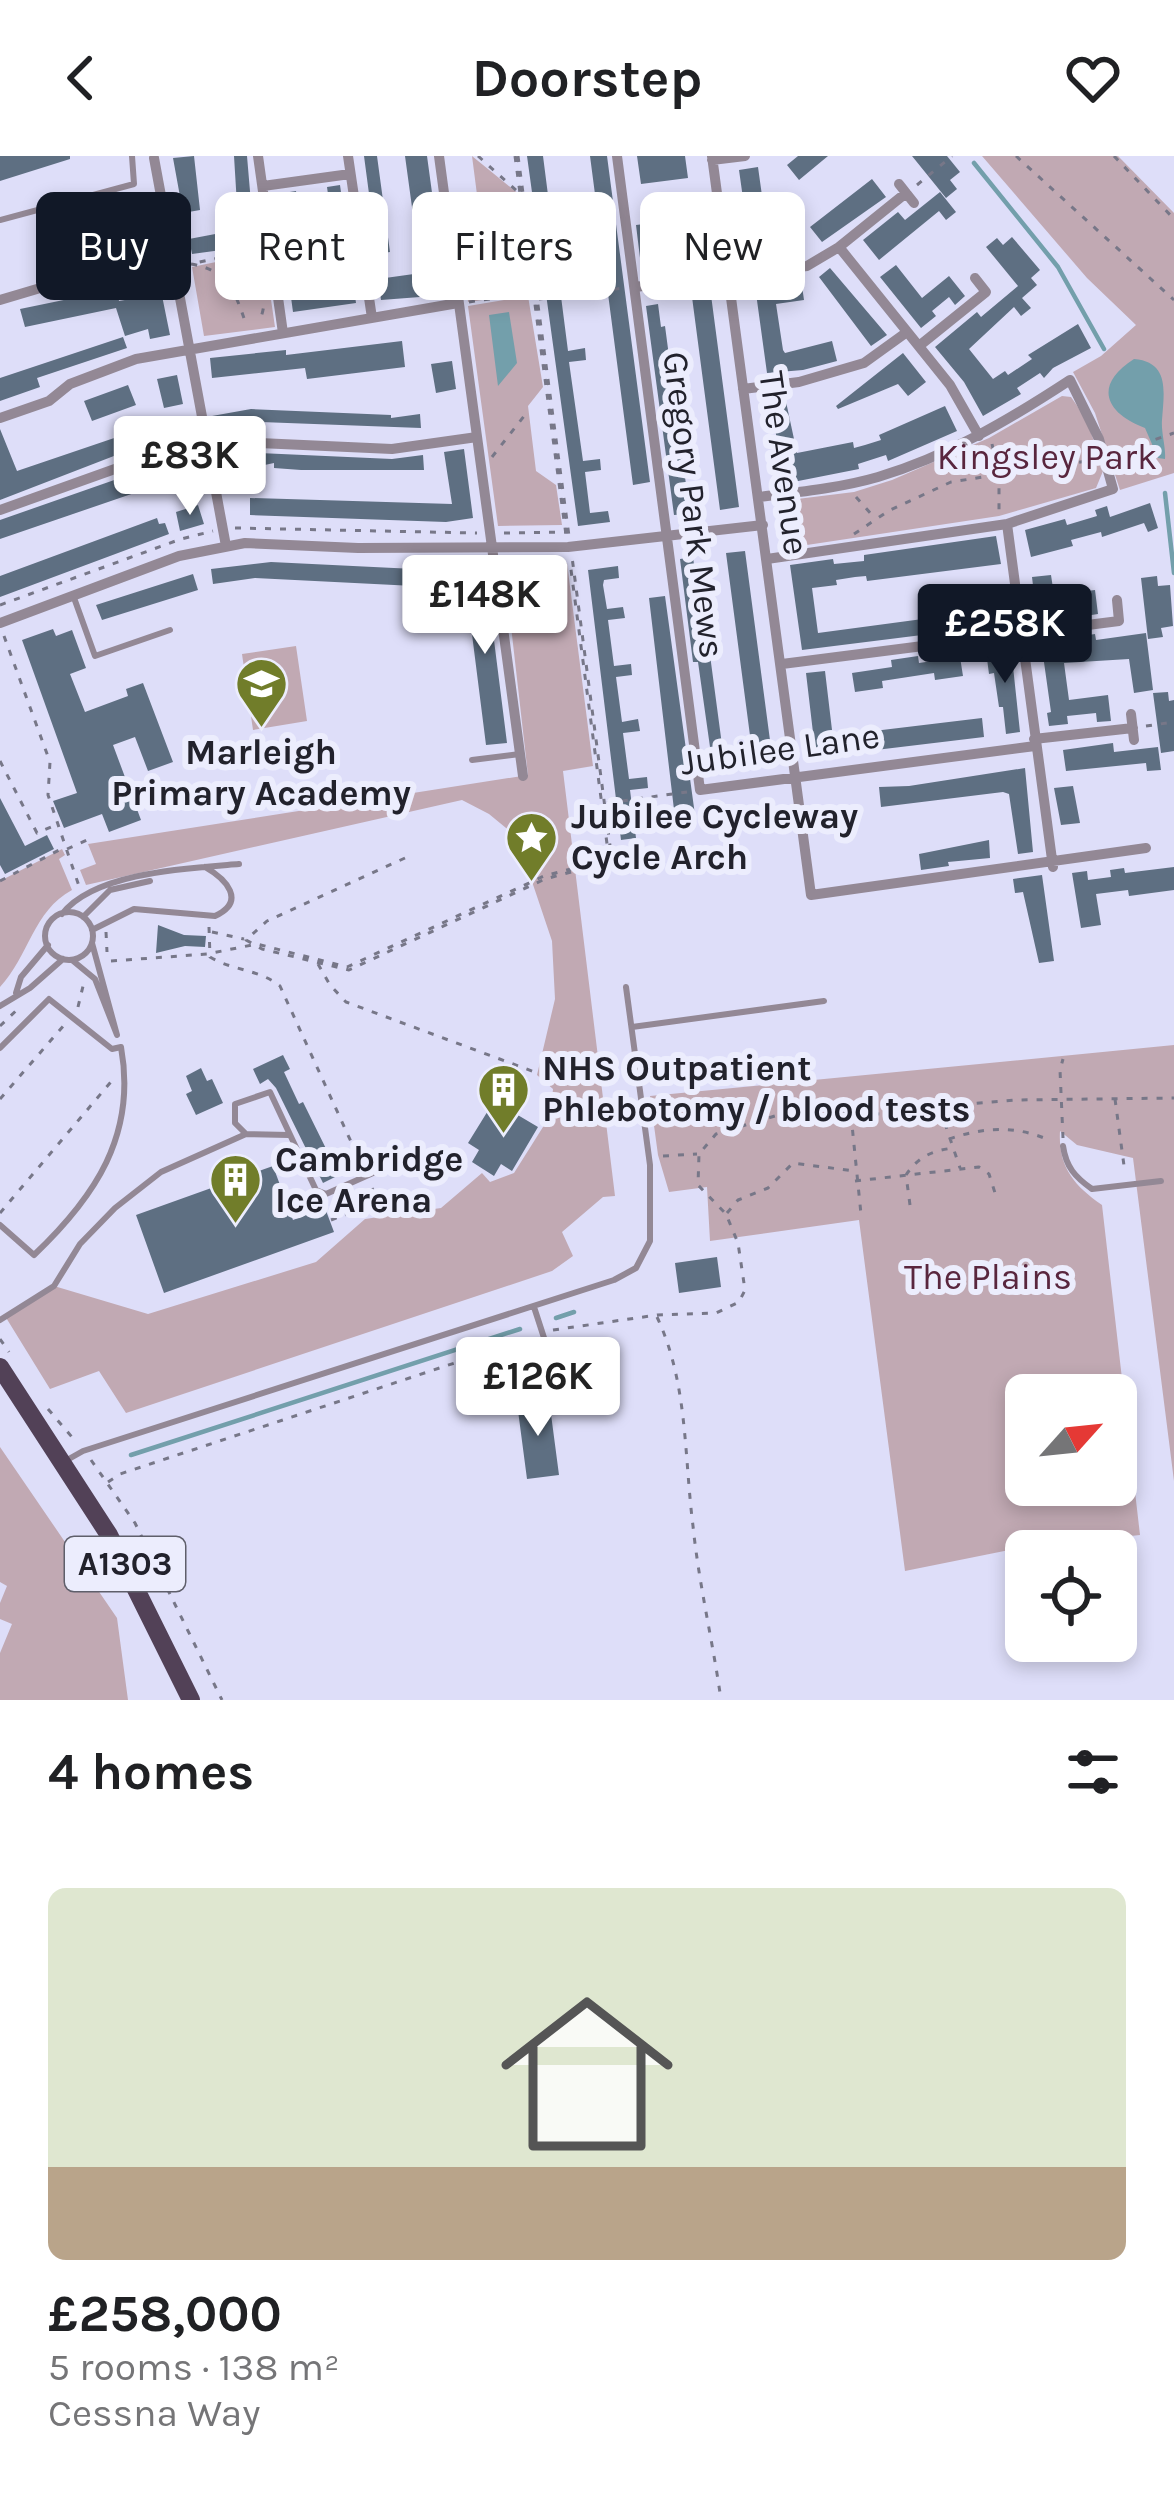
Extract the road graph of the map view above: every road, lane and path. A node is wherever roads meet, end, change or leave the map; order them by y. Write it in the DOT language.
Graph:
graph roads {
  1 [pos="132,156"];
  2 [pos="258,156"];
  3 [pos="348,156"];
  4 [pos="439,156"];
  5 [pos="478,156"];
  6 [pos="515,156"];
  7 [pos="617,156"];
  8 [pos="745,156"];
  9 [pos="952,156"];
  10 [pos="1016,156"];
  11 [pos="1114,156"];
  12 [pos="154,158"];
  13 [pos="712,158"];
  14 [pos="350,174"];
  15 [pos="263,186"];
  16 [pos="160,192"];
  17 [pos="264,192"];
  18 [pos="517,192"];
  19 [pos="520,192"];
  20 [pos="717,192"];
  21 [pos="906,193"];
  22 [pos="1174,219"];
  23 [pos="0,220"];
  24 [pos="838,247"];
  25 [pos="805,266"];
  26 [pos="976,278"];
  27 [pos="640,286"];
  28 [pos="635,287"];
  29 [pos="616,289"];
  30 [pos="36,290"];
  31 [pos="181,300"];
  32 [pos="234,300"];
  33 [pos="264,300"];
  34 [pos="278,300"];
  35 [pos="480,300"];
  36 [pos="533,300"];
  37 [pos="731,300"];
  38 [pos="1174,300"];
  39 [pos="0,301"];
  40 [pos="458,303"];
  41 [pos="371,318"];
  42 [pos="259,322"];
  43 [pos="246,324"];
  44 [pos="908,332"];
  45 [pos="283,333"];
  46 [pos="919,346"];
  47 [pos="190,347"];
  48 [pos="743,389"];
  49 [pos="528,411"];
  50 [pos="0,418"];
  51 [pos="1174,433"];
  52 [pos="982,434"];
  53 [pos="477,437"];
  54 [pos="208,449"];
  55 [pos="1105,457"];
  56 [pos="489,460"];
  57 [pos="999,474"];
  58 [pos="853,483"];
  59 [pos="759,497"];
  60 [pos="0,510"];
  61 [pos="890,510"];
  62 [pos="876,518"];
  63 [pos="1004,524"];
  64 [pos="763,525"];
  65 [pos="224,530"];
  66 [pos="567,532"];
  67 [pos="492,533"];
  68 [pos="668,538"];
  69 [pos="902,540"];
  70 [pos="226,546"];
  71 [pos="568,547"];
  72 [pos="494,548"];
  73 [pos="836,549"];
  74 [pos="767,559"];
  75 [pos="73,595"];
  76 [pos="1117,600"];
  77 [pos="0,605"];
  78 [pos="0,626"];
  79 [pos="170,630"];
  80 [pos="1021,633"];
  81 [pos="782,664"];
  82 [pos="1174,722"];
  83 [pos="1133,727"];
  84 [pos="1034,742"];
  85 [pos="520,754"];
  86 [pos="472,760"];
  87 [pos="0,761"];
  88 [pos="523,776"];
  89 [pos="796,778"];
  90 [pos="700,790"];
  91 [pos="605,803"];
  92 [pos="57,824"];
  93 [pos="94,838"];
  94 [pos="1146,847"];
  95 [pos="65,849"];
  96 [pos="405,858"];
  97 [pos="1053,863"];
  98 [pos="239,864"];
  99 [pos="205,867"];
  100 [pos="0,880"];
  101 [pos="150,881"];
  102 [pos="77,882"];
  103 [pos="62,914"];
  104 [pos="83,917"];
  105 [pos="92,930"];
  106 [pos="246,940"];
  107 [pos="92,943"];
  108 [pos="256,944"];
  109 [pos="48,946"];
  110 [pos="207,954"];
  111 [pos="313,958"];
  112 [pos="68,959"];
  113 [pos="98,967"];
  114 [pos="86,973"];
  115 [pos="626,987"];
  116 [pos="16,993"];
  117 [pos="824,1000"];
  118 [pos="0,1006"];
  119 [pos="71,1016"];
  120 [pos="632,1027"];
  121 [pos="117,1035"];
  122 [pos="0,1048"];
  123 [pos="121,1048"];
  124 [pos="1063,1059"];
  125 [pos="126,1074"];
  126 [pos="540,1074"];
  127 [pos="1115,1098"];
  128 [pos="1174,1098"];
  129 [pos="0,1100"];
  130 [pos="1061,1100"];
  131 [pos="939,1106"];
  132 [pos="851,1112"];
  133 [pos="246,1134"];
  134 [pos="289,1135"];
  135 [pos="949,1139"];
  136 [pos="1063,1146"];
  137 [pos="953,1148"];
  138 [pos="699,1154"];
  139 [pos="663,1156"];
  140 [pos="961,1169"];
  141 [pos="854,1172"];
  142 [pos="370,1175"];
  143 [pos="906,1175"];
  144 [pos="855,1181"];
  145 [pos="1161,1181"];
  146 [pos="1127,1187"];
  147 [pos="996,1196"];
  148 [pos="910,1205"];
  149 [pos="0,1213"];
  150 [pos="726,1214"];
  151 [pos="860,1214"];
  152 [pos="331,1220"];
  153 [pos="0,1225"];
  154 [pos="534,1306"];
  155 [pos="657,1316"];
  156 [pos="0,1320"];
  157 [pos="542,1334"];
  158 [pos="547,1347"];
  159 [pos="0,1367"];
  160 [pos="48,1409"];
  161 [pos="83,1451"];
  162 [pos="64,1461"];
  163 [pos="108,1482"];
  164 [pos="191,1700"];
  165 [pos="222,1700"];
  166 [pos="722,1700"];
  1 -- 23 [label="lane"];
  2 -- 15 [label="street"];
  3 -- 14 [label="street"];
  4 -- 40 [label="street"];
  5 -- 18 [label="path"];
  6 -- 19 [label="path"];
  7 -- 28 [label="street, Gregory Park Mews"];
  8 -- 13 [label="street"];
  9 -- 21 [label="path"];
  10 -- 38 [label="path"];
  11 -- 22 [label="path"];
  12 -- 16 [label="street"];
  13 -- 20 [label="street, The Avenue"];
  14 -- 15 [label="street"];
  14 -- 41 [label="street"];
  15 -- 17 [label="street"];
  21 -- 24 [label="street"];
  24 -- 25 [label="street"];
  24 -- 44 [label="street"];
  26 -- 46 [label="street"];
  27 -- 28 [label="street"];
  28 -- 29 [label="path"];
  28 -- 68 [label="street, Gregory Park Mews"];
  30 -- 39 [label="street"];
  31 -- 47 [label="street"];
  32 -- 43 [label="path"];
  33 -- 42 [label="path"];
  34 -- 45 [label="street"];
  35 -- 40 [label="path"];
  36 -- 66 [label="path"];
  37 -- 48 [label="street, The Avenue"];
  40 -- 41 [label="street"];
  40 -- 53 [label="street"];
  41 -- 45 [label="street"];
  44 -- 46 [label="street"];
  44 -- 48 [label="street"];
  45 -- 47 [label="street"];
  46 -- 52 [label="street"];
  47 -- 50 [label="street"];
  47 -- 54 [label="street"];
  48 -- 59 [label="street, The Avenue"];
  49 -- 56 [label="path"];
  51 -- 55 [label="path"];
  52 -- 55 [label="street"];
  52 -- 57 [label="path"];
  52 -- 58 [label="street"];
  53 -- 54 [label="street"];
  53 -- 67 [label="street"];
  54 -- 60 [label="street"];
  54 -- 65 [label="street"];
  55 -- 57 [label="path"];
  55 -- 63 [label="street"];
  57 -- 61 [label="path"];
  57 -- 63 [label="path"];
  58 -- 59 [label="street"];
  58 -- 62 [label="path"];
  59 -- 64 [label="street, The Avenue"];
  61 -- 62 [label="path"];
  61 -- 69 [label="path"];
  62 -- 73 [label="path"];
  63 -- 69 [label="street"];
  63 -- 80 [label="street"];
  64 -- 68 [label="street"];
  64 -- 74 [label="street, The Avenue"];
  65 -- 67 [label="path"];
  65 -- 70 [label="street"];
  65 -- 77 [label="path"];
  66 -- 67 [label="path"];
  66 -- 71 [label="path"];
  67 -- 72 [label="street"];
  68 -- 71 [label="street"];
  68 -- 90 [label="street, Gregory Park Mews"];
  69 -- 73 [label="street"];
  70 -- 72 [label="street"];
  70 -- 75 [label="street"];
  71 -- 72 [label="street"];
  71 -- 111 [label="path"];
  72 -- 85 [label="street"];
  73 -- 74 [label="street"];
  74 -- 81 [label="street, The Avenue"];
  75 -- 78 [label="street"];
  75 -- 79 [label="lane"];
  76 -- 80 [label="street"];
  78 -- 92 [label="path"];
  80 -- 81 [label="street"];
  80 -- 84 [label="street"];
  81 -- 89 [label="street, The Avenue"];
  82 -- 83 [label="path"];
  83 -- 84 [label="street, Jubilee Lane"];
  84 -- 89 [label="street, Jubilee Lane"];
  84 -- 97 [label="street"];
  85 -- 86 [label="lane"];
  85 -- 88 [label="street"];
  87 -- 92 [label="path"];
  89 -- 90 [label="street, Jubilee Lane"];
  89 -- 97 [label="street, The Avenue"];
  90 -- 91 [label="path, Jubilee Lane"];
  92 -- 95 [label="path"];
  93 -- 95 [label="path"];
  94 -- 97 [label="street"];
  95 -- 100 [label="path"];
  95 -- 102 [label="path"];
  96 -- 106 [label="path"];
  98 -- 99 [label="lane"];
  99 -- 103 [label="lane"];
  99 -- 105 [label="lane"];
  101 -- 104 [label="lane"];
  103 -- 104 [label="lane"];
  103 -- 109 [label="lane"];
  104 -- 105 [label="lane"];
  105 -- 107 [label="lane"];
  106 -- 108 [label="path"];
  106 -- 110 [label="path"];
  107 -- 112 [label="lane"];
  107 -- 113 [label="lane"];
  108 -- 110 [label="path"];
  108 -- 111 [label="path"];
  109 -- 112 [label="lane"];
  109 -- 116 [label="lane"];
  110 -- 113 [label="path"];
  110 -- 142 [label="path"];
  111 -- 126 [label="path"];
  112 -- 114 [label="lane"];
  112 -- 116 [label="lane"];
  113 -- 121 [label="lane"];
  114 -- 119 [label="path"];
  114 -- 121 [label="lane"];
  115 -- 120 [label="lane"];
  116 -- 118 [label="lane"];
  117 -- 120 [label="lane"];
  119 -- 122 [label="lane"];
  119 -- 123 [label="lane"];
  119 -- 129 [label="path"];
  120 -- 154 [label="lane"];
  121 -- 123 [label="lane"];
  123 -- 125 [label="lane"];
  124 -- 130 [label="path"];
  125 -- 149 [label="path"];
  125 -- 153 [label="lane"];
  127 -- 128 [label="path"];
  127 -- 130 [label="path"];
  127 -- 146 [label="path"];
  130 -- 131 [label="path"];
  130 -- 136 [label="path"];
  131 -- 132 [label="path"];
  131 -- 135 [label="path"];
  132 -- 138 [label="path"];
  132 -- 141 [label="path"];
  133 -- 134 [label="lane"];
  133 -- 134 [label="lane"];
  133 -- 156 [label="lane"];
  134 -- 142 [label="lane"];
  135 -- 136 [label="path"];
  135 -- 137 [label="path"];
  136 -- 146 [label="lane"];
  137 -- 140 [label="path"];
  137 -- 143 [label="path"];
  138 -- 139 [label="path"];
  138 -- 150 [label="path"];
  140 -- 143 [label="path"];
  140 -- 147 [label="path"];
  141 -- 144 [label="path"];
  141 -- 150 [label="path"];
  142 -- 152 [label="path"];
  143 -- 144 [label="path"];
  143 -- 148 [label="path"];
  144 -- 151 [label="path"];
  145 -- 146 [label="lane"];
  150 -- 155 [label="path"];
  154 -- 157 [label="lane"];
  154 -- 161 [label="lane"];
  155 -- 157 [label="path"];
  155 -- 166 [label="path"];
  157 -- 158 [label="lane"];
  157 -- 163 [label="path"];
  159 -- 162 [label="main road, A1303"];
  160 -- 161 [label="path"];
  161 -- 162 [label="lane"];
  161 -- 163 [label="path"];
  162 -- 164 [label="main road, A1303"];
  163 -- 165 [label="path"];
}
